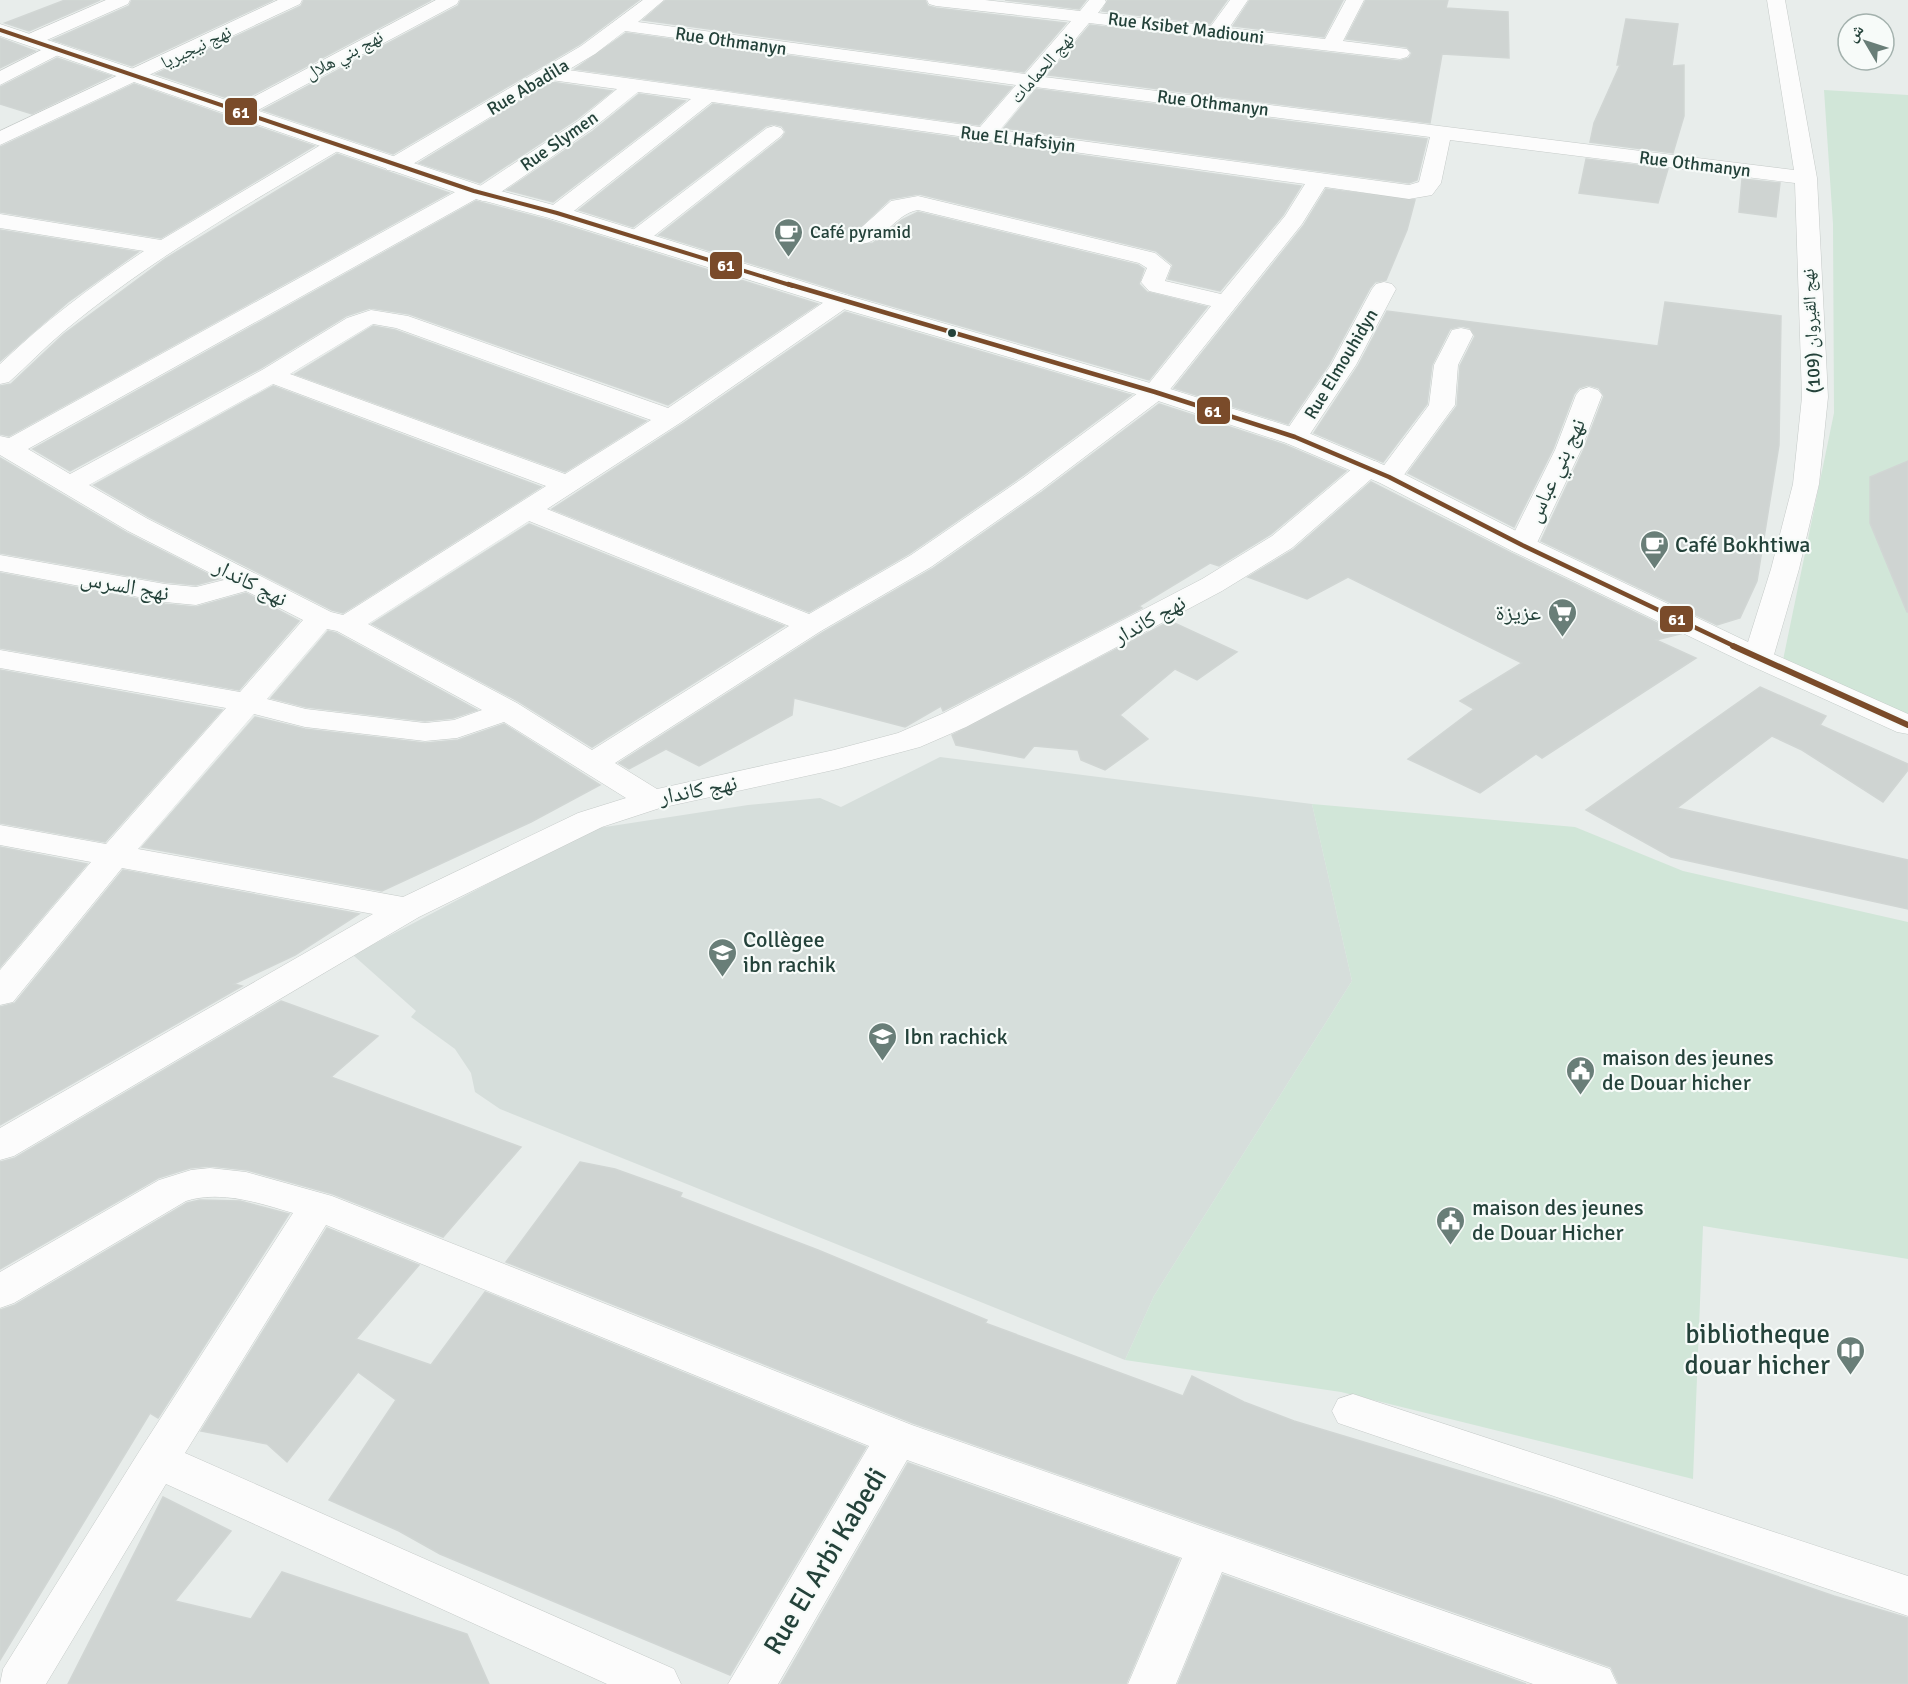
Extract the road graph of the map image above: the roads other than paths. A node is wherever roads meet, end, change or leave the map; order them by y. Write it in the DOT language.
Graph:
graph roads {
  1 [pos="121,0"];
  2 [pos="293,0"];
  3 [pos="450,0"];
  4 [pos="655,0"];
  5 [pos="936,0"];
  6 [pos="1239,0"];
  7 [pos="1355,0"];
  8 [pos="1776,0"];
  9 [pos="986,3"];
  10 [pos="1093,8"];
  11 [pos="621,25"];
  12 [pos="0,30"];
  13 [pos="1216,32"];
  14 [pos="31,40"];
  15 [pos="1331,46"];
  16 [pos="54,50"];
  17 [pos="1400,53"];
  18 [pos="550,74"];
  19 [pos="135,77"];
  20 [pos="0,79"];
  21 [pos="1031,80"];
  22 [pos="633,86"];
  23 [pos="708,96"];
  24 [pos="240,112"];
  25 [pos="1442,131"];
  26 [pos="774,132"];
  27 [pos="984,135"];
  28 [pos="0,139"];
  29 [pos="336,144"];
  30 [pos="395,165"];
  31 [pos="1806,178"];
  32 [pos="1318,181"];
  33 [pos="478,193"];
  34 [pos="557,213"];
  35 [pos="0,221"];
  36 [pos="637,238"];
  37 [pos="863,238"];
  38 [pos="163,247"];
  39 [pos="1384,289"];
  40 [pos="842,301"];
  41 [pos="1227,303"];
  42 [pos="1461,335"];
  43 [pos="271,375"];
  44 [pos="0,377"];
  45 [pos="1155,392"];
  46 [pos="1589,395"];
  47 [pos="671,418"];
  48 [pos="1295,437"];
  49 [pos="4,446"];
  50 [pos="1379,472"];
  51 [pos="69,485"];
  52 [pos="569,485"];
  53 [pos="526,510"];
  54 [pos="1522,546"];
  55 [pos="0,563"];
  56 [pos="249,580"];
  57 [pos="334,622"];
  58 [pos="811,625"];
  59 [pos="1758,658"];
  60 [pos="0,659"];
  61 [pos="248,703"];
  62 [pos="506,710"];
  63 [pos="1908,725"];
  64 [pos="593,763"];
  65 [pos="652,800"];
  66 [pos="0,835"];
  67 [pos="114,856"];
  68 [pos="407,909"];
  69 [pos="0,993"];
  70 [pos="0,1146"];
  71 [pos="318,1206"];
  72 [pos="0,1292"];
  73 [pos="1353,1411"];
  74 [pos="897,1437"];
  75 [pos="157,1460"];
  76 [pos="1209,1548"];
  77 [pos="1908,1596"];
  78 [pos="20,1684"];
  79 [pos="657,1684"];
  80 [pos="752,1684"];
  81 [pos="1152,1684"];
  82 [pos="1593,1684"];
  1 -- 14 [label="street"];
  2 -- 19 [label="street, نهج نيجيريا"];
  3 -- 24 [label="street, نهج بني هلال"];
  4 -- 11 [label="street, Rue Abadila"];
  5 -- 9 [label="street, Rue Ksibet Madiouni"];
  6 -- 13 [label="street"];
  7 -- 15 [label="street"];
  8 -- 31 [label="street, نهج القيروان (109)"];
  9 -- 10 [label="street, Rue Ksibet Madiouni"];
  10 -- 13 [label="street, Rue Ksibet Madiouni"];
  10 -- 21 [label="street, نهج الحمامات"];
  11 -- 18 [label="street, Rue Abadila"];
  11 -- 21 [label="street, Rue Othmanyn"];
  12 -- 14 [label="street"];
  13 -- 15 [label="street, Rue Ksibet Madiouni"];
  14 -- 16 [label="street"];
  15 -- 17 [label="street, Rue Ksibet Madiouni"];
  16 -- 19 [label="street"];
  16 -- 20 [label="street"];
  18 -- 22 [label="street, Rue El Hafsiyin"];
  18 -- 30 [label="street, Rue Abadila"];
  19 -- 24 [label="street"];
  19 -- 28 [label="street, نهج نيجيريا"];
  21 -- 25 [label="street, Rue Othmanyn"];
  21 -- 27 [label="street, نهج الحمامات"];
  22 -- 23 [label="street, Rue El Hafsiyin"];
  22 -- 33 [label="street, Rue Slymen"];
  23 -- 27 [label="street, Rue El Hafsiyin"];
  23 -- 34 [label="street"];
  24 -- 29 [label="street"];
  25 -- 31 [label="street, Rue Othmanyn"];
  25 -- 32 [label="street, Rue El Hafsiyin"];
  26 -- 36 [label="street"];
  27 -- 32 [label="street, Rue El Hafsiyin"];
  29 -- 30 [label="street"];
  29 -- 38 [label="street"];
  30 -- 33 [label="street"];
  31 -- 59 [label="street, نهج القيروان (109)"];
  32 -- 41 [label="street"];
  33 -- 34 [label="street"];
  33 -- 49 [label="street, Rue Slymen"];
  34 -- 36 [label="street"];
  35 -- 38 [label="street"];
  36 -- 40 [label="street"];
  37 -- 41 [label="street"];
  38 -- 44 [label="street"];
  39 -- 48 [label="street, Rue Elmouhidyn"];
  40 -- 45 [label="street"];
  40 -- 47 [label="street"];
  41 -- 45 [label="street"];
  42 -- 50 [label="street, نهج كاندار"];
  43 -- 47 [label="street"];
  43 -- 51 [label="street"];
  43 -- 52 [label="street"];
  45 -- 48 [label="street"];
  45 -- 58 [label="street"];
  46 -- 54 [label="street, نهج بني عباس"];
  47 -- 52 [label="street"];
  48 -- 50 [label="street"];
  49 -- 51 [label="street, نهج كاندار"];
  50 -- 54 [label="street"];
  50 -- 65 [label="street, نهج كاندار"];
  51 -- 56 [label="street, نهج كاندار"];
  52 -- 53 [label="street"];
  53 -- 57 [label="street"];
  53 -- 58 [label="street"];
  54 -- 59 [label="street"];
  55 -- 56 [label="street, نهج السرس"];
  56 -- 57 [label="street, نهج كاندار"];
  57 -- 61 [label="street"];
  57 -- 62 [label="street, نهج كاندار"];
  58 -- 64 [label="street"];
  59 -- 63 [label="street"];
  60 -- 61 [label="street"];
  61 -- 62 [label="street"];
  61 -- 67 [label="street"];
  62 -- 64 [label="street, نهج كاندار"];
  64 -- 65 [label="street, نهج كاندار"];
  65 -- 68 [label="street"];
  66 -- 67 [label="street"];
  67 -- 68 [label="street"];
  67 -- 69 [label="street"];
  68 -- 70 [label="street"];
  71 -- 72 [label="street"];
  71 -- 74 [label="street"];
  71 -- 75 [label="street"];
  73 -- 77 [label="street"];
  74 -- 76 [label="street"];
  74 -- 80 [label="street, Rue El Arbi Kabedi"];
  75 -- 78 [label="street"];
  75 -- 79 [label="street"];
  76 -- 81 [label="street"];
  76 -- 82 [label="street"];
}
